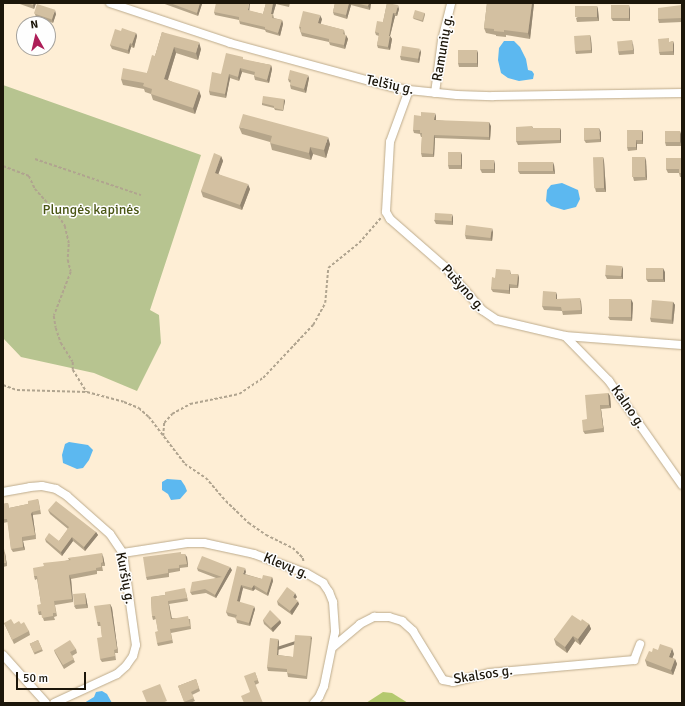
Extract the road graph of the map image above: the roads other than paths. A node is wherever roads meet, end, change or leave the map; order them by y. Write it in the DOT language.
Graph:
graph roads {
  1 [pos="110,3"];
  2 [pos="451,3"];
  3 [pos="409,90"];
  4 [pos="435,93"];
  5 [pos="682,93"];
  6 [pos="565,336"];
  7 [pos="682,345"];
  8 [pos="682,485"];
  9 [pos="3,492"];
  10 [pos="123,553"];
  11 [pos="640,644"];
  12 [pos="333,646"];
  13 [pos="3,655"];
  14 [pos="46,703"];
  15 [pos="54,703"];
  16 [pos="314,703"];
  1 -- 3 [label="street, Telšių g."];
  2 -- 4 [label="street, Ramunių g."];
  3 -- 4 [label="street, Telšių g."];
  3 -- 6 [label="street, Pušyno g."];
  4 -- 5 [label="street, Telšių g."];
  6 -- 7 [label="street, Pušyno g."];
  6 -- 8 [label="street, Kalno g."];
  9 -- 10 [label="street, Kuršių g."];
  10 -- 12 [label="street, Klevų g."];
  10 -- 15 [label="street, Kuršių g."];
  11 -- 12 [label="street, Skalsos g."];
  12 -- 16 [label="street, Klevų g."];
  13 -- 14 [label="street"];
}
